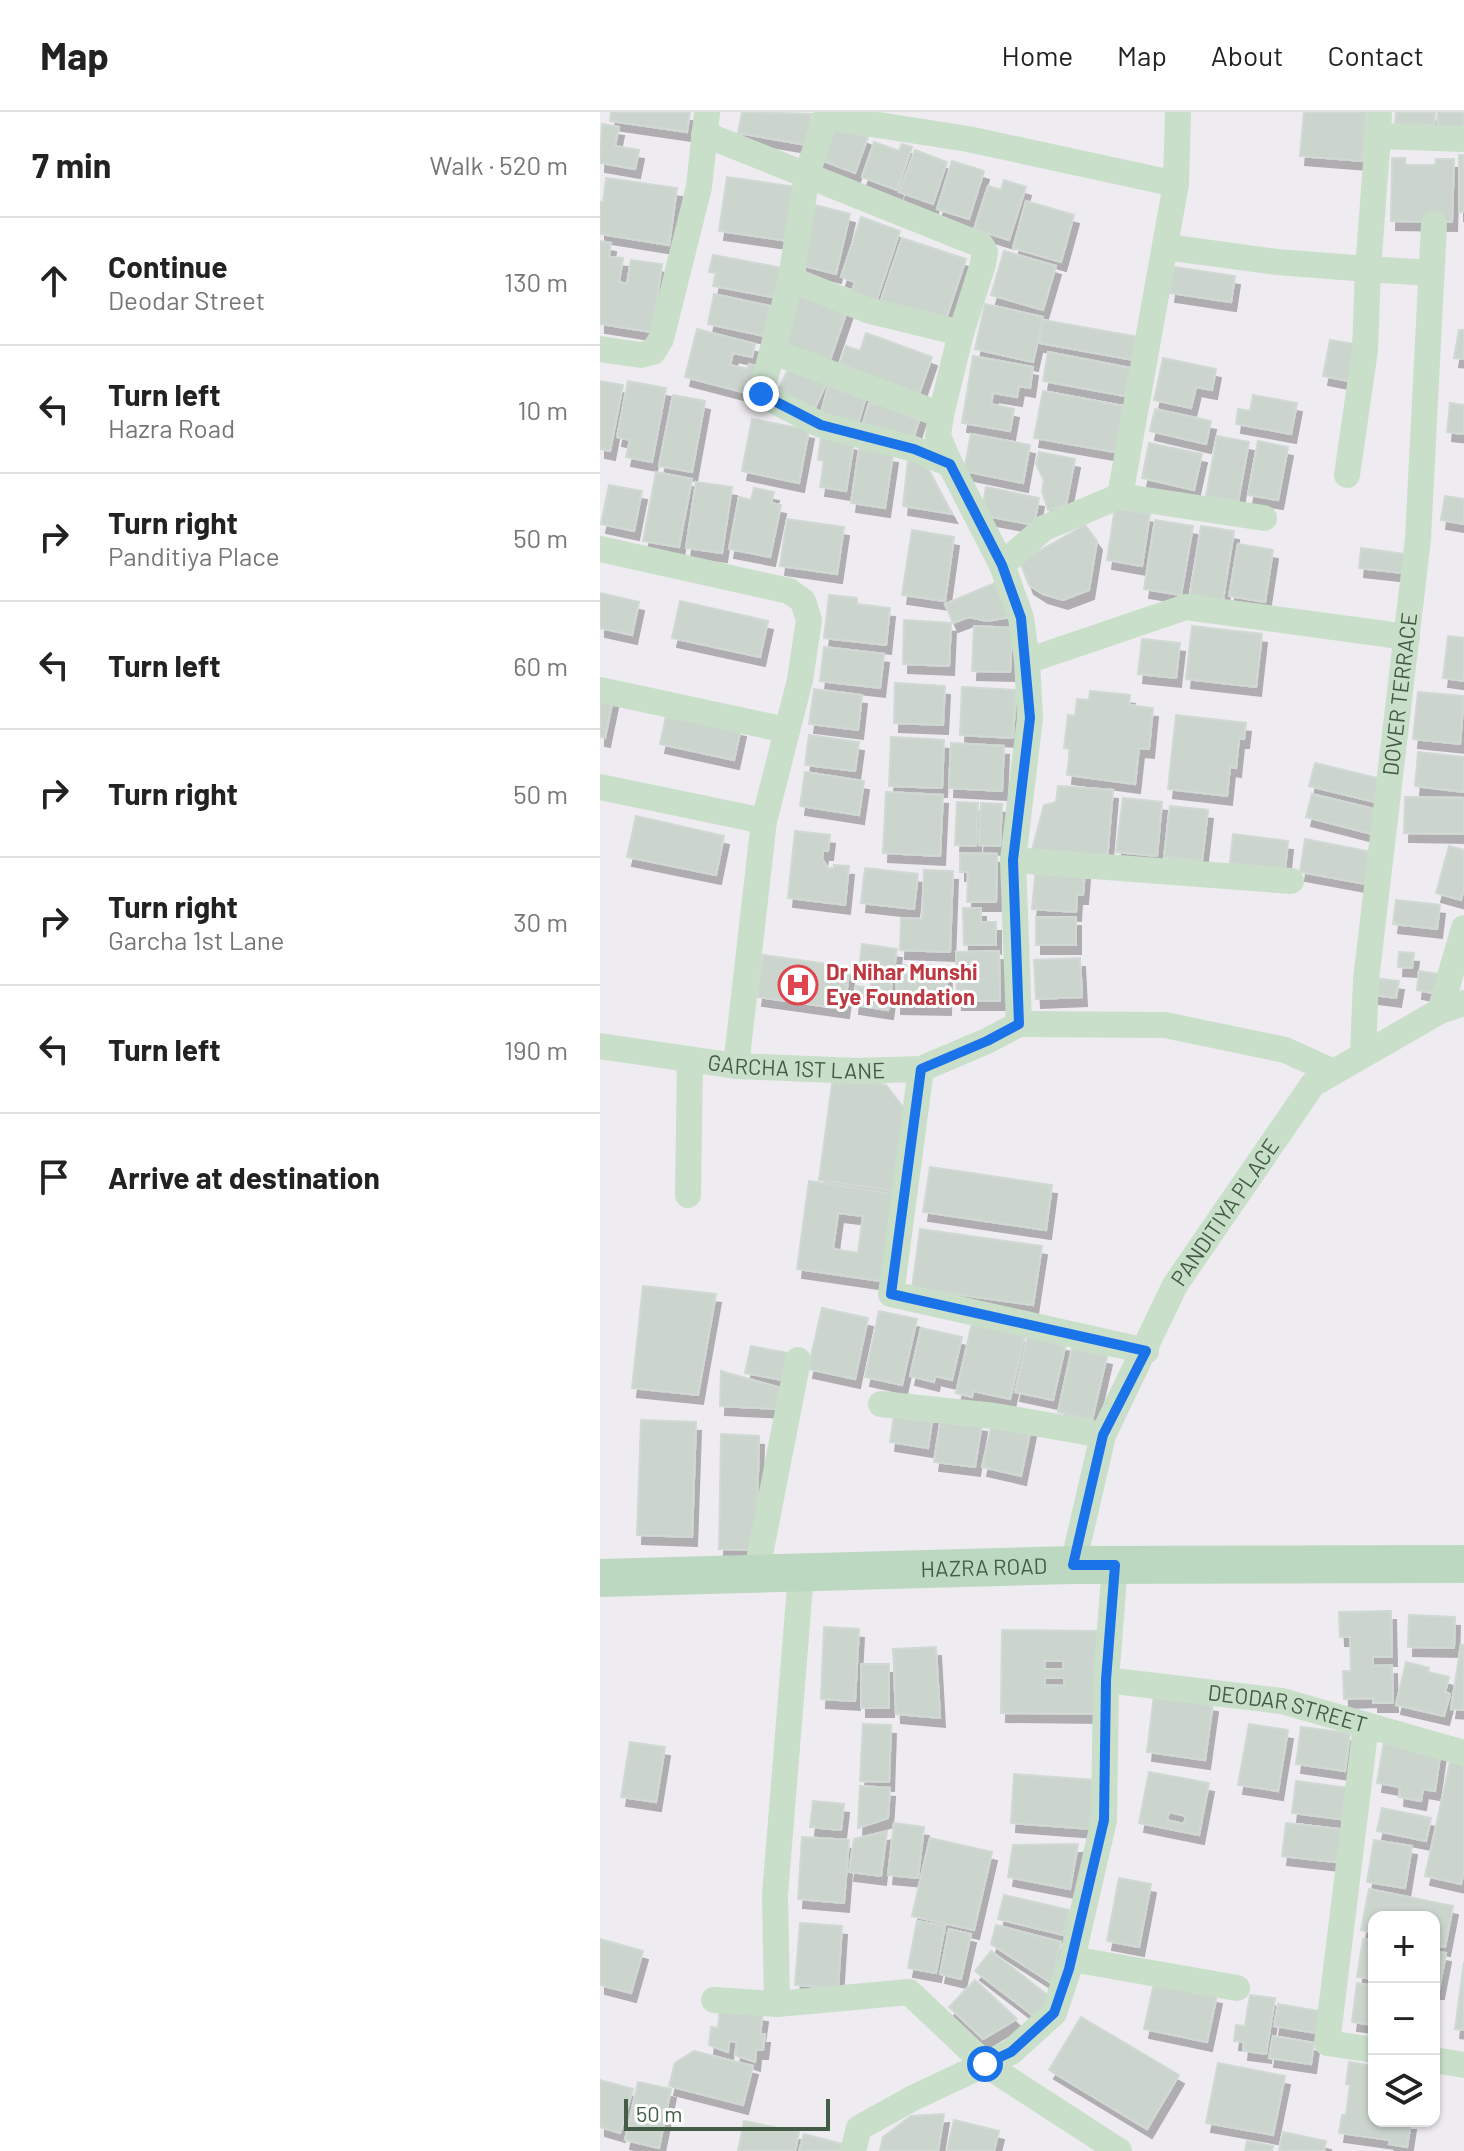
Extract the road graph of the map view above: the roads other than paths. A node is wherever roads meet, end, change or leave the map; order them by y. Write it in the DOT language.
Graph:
graph roads {
  1 [pos="1178,112"];
  2 [pos="827,114"];
  3 [pos="706,123"];
  4 [pos="1378,124"];
  5 [pos="1464,139"];
  6 [pos="807,174"];
  7 [pos="1176,184"];
  8 [pos="1434,224"];
  9 [pos="1166,247"];
  10 [pos="1368,269"];
  11 [pos="1431,273"];
  12 [pos="791,279"];
  13 [pos="961,333"];
  14 [pos="600,349"];
  15 [pos="774,352"];
  16 [pos="941,415"];
  17 [pos="950,464"];
  18 [pos="1347,475"];
  19 [pos="1120,496"];
  20 [pos="1264,518"];
  21 [pos="600,549"];
  22 [pos="1002,565"];
  23 [pos="1407,637"];
  24 [pos="1027,661"];
  25 [pos="600,690"];
  26 [pos="786,730"];
  27 [pos="600,787"];
  28 [pos="764,821"];
  29 [pos="1013,860"];
  30 [pos="1291,881"];
  31 [pos="1464,928"];
  32 [pos="1452,1007"];
  33 [pos="1019,1024"];
  34 [pos="600,1046"];
  35 [pos="1363,1054"];
  36 [pos="690,1060"];
  37 [pos="736,1066"];
  38 [pos="921,1069"];
  39 [pos="1334,1072"];
  40 [pos="688,1195"];
  41 [pos="1146,1351"];
  42 [pos="798,1360"];
  43 [pos="881,1404"];
  44 [pos="1103,1435"];
  45 [pos="1464,1564"];
  46 [pos="1073,1565"];
  47 [pos="1115,1565"];
  48 [pos="801,1574"];
  49 [pos="756,1575"];
  50 [pos="600,1578"];
  51 [pos="1106,1680"];
  52 [pos="1366,1725"];
  53 [pos="1464,1753"];
  54 [pos="1072,1959"];
  55 [pos="1237,1988"];
  56 [pos="714,2000"];
  57 [pos="777,2004"];
  58 [pos="1368,2049"];
  59 [pos="1440,2061"];
  60 [pos="985,2064"];
  61 [pos="1464,2065"];
  62 [pos="853,2151"];
  63 [pos="1119,2151"];
  1 -- 7 [label="street"];
  2 -- 6 [label="street"];
  2 -- 7 [label="street"];
  3 -- 6 [label="street"];
  3 -- 14 [label="street"];
  4 -- 5 [label="street"];
  4 -- 10 [label="street"];
  6 -- 12 [label="street"];
  6 -- 13 [label="street"];
  7 -- 9 [label="street"];
  8 -- 11 [label="street, DOVER TERRACE"];
  9 -- 10 [label="street"];
  9 -- 19 [label="street"];
  10 -- 11 [label="street"];
  10 -- 18 [label="street"];
  11 -- 23 [label="street, DOVER TERRACE"];
  12 -- 13 [label="street"];
  12 -- 15 [label="street"];
  13 -- 16 [label="street"];
  15 -- 16 [label="street"];
  15 -- 17 [label="street"];
  16 -- 17 [label="street"];
  17 -- 22 [label="street"];
  19 -- 20 [label="street"];
  19 -- 22 [label="street"];
  21 -- 26 [label="street"];
  22 -- 24 [label="street"];
  23 -- 24 [label="street"];
  23 -- 35 [label="street, DOVER TERRACE"];
  24 -- 29 [label="street"];
  25 -- 26 [label="street"];
  26 -- 28 [label="street"];
  27 -- 28 [label="street"];
  28 -- 37 [label="street"];
  29 -- 30 [label="street"];
  29 -- 33 [label="street"];
  31 -- 32 [label="street, PANDITIYA PLACE"];
  32 -- 35 [label="street, PANDITIYA PLACE"];
  33 -- 38 [label="street, GARCHA 1ST LANE"];
  33 -- 39 [label="street"];
  34 -- 36 [label="street, GARCHA 1ST LANE"];
  35 -- 39 [label="street, PANDITIYA PLACE"];
  36 -- 37 [label="street, GARCHA 1ST LANE"];
  36 -- 40 [label="street"];
  37 -- 38 [label="street, GARCHA 1ST LANE"];
  38 -- 41 [label="street"];
  39 -- 41 [label="street, PANDITIYA PLACE"];
  41 -- 44 [label="street, PANDITIYA PLACE"];
  42 -- 49 [label="street"];
  43 -- 44 [label="street"];
  44 -- 46 [label="street, PANDITIYA PLACE"];
  45 -- 47 [label="main road, HAZRA ROAD"];
  46 -- 47 [label="main road, HAZRA ROAD"];
  46 -- 48 [label="main road, HAZRA ROAD"];
  47 -- 51 [label="street"];
  48 -- 49 [label="main road, HAZRA ROAD"];
  48 -- 57 [label="street"];
  49 -- 50 [label="main road, HAZRA ROAD"];
  51 -- 52 [label="street, DEODAR STREET"];
  51 -- 54 [label="street"];
  52 -- 53 [label="street, DEODAR STREET"];
  52 -- 58 [label="street"];
  54 -- 55 [label="street"];
  54 -- 60 [label="street"];
  56 -- 57 [label="street"];
  57 -- 60 [label="street"];
  59 -- 61 [label="street"];
  60 -- 62 [label="street"];
  60 -- 63 [label="street"];
}
